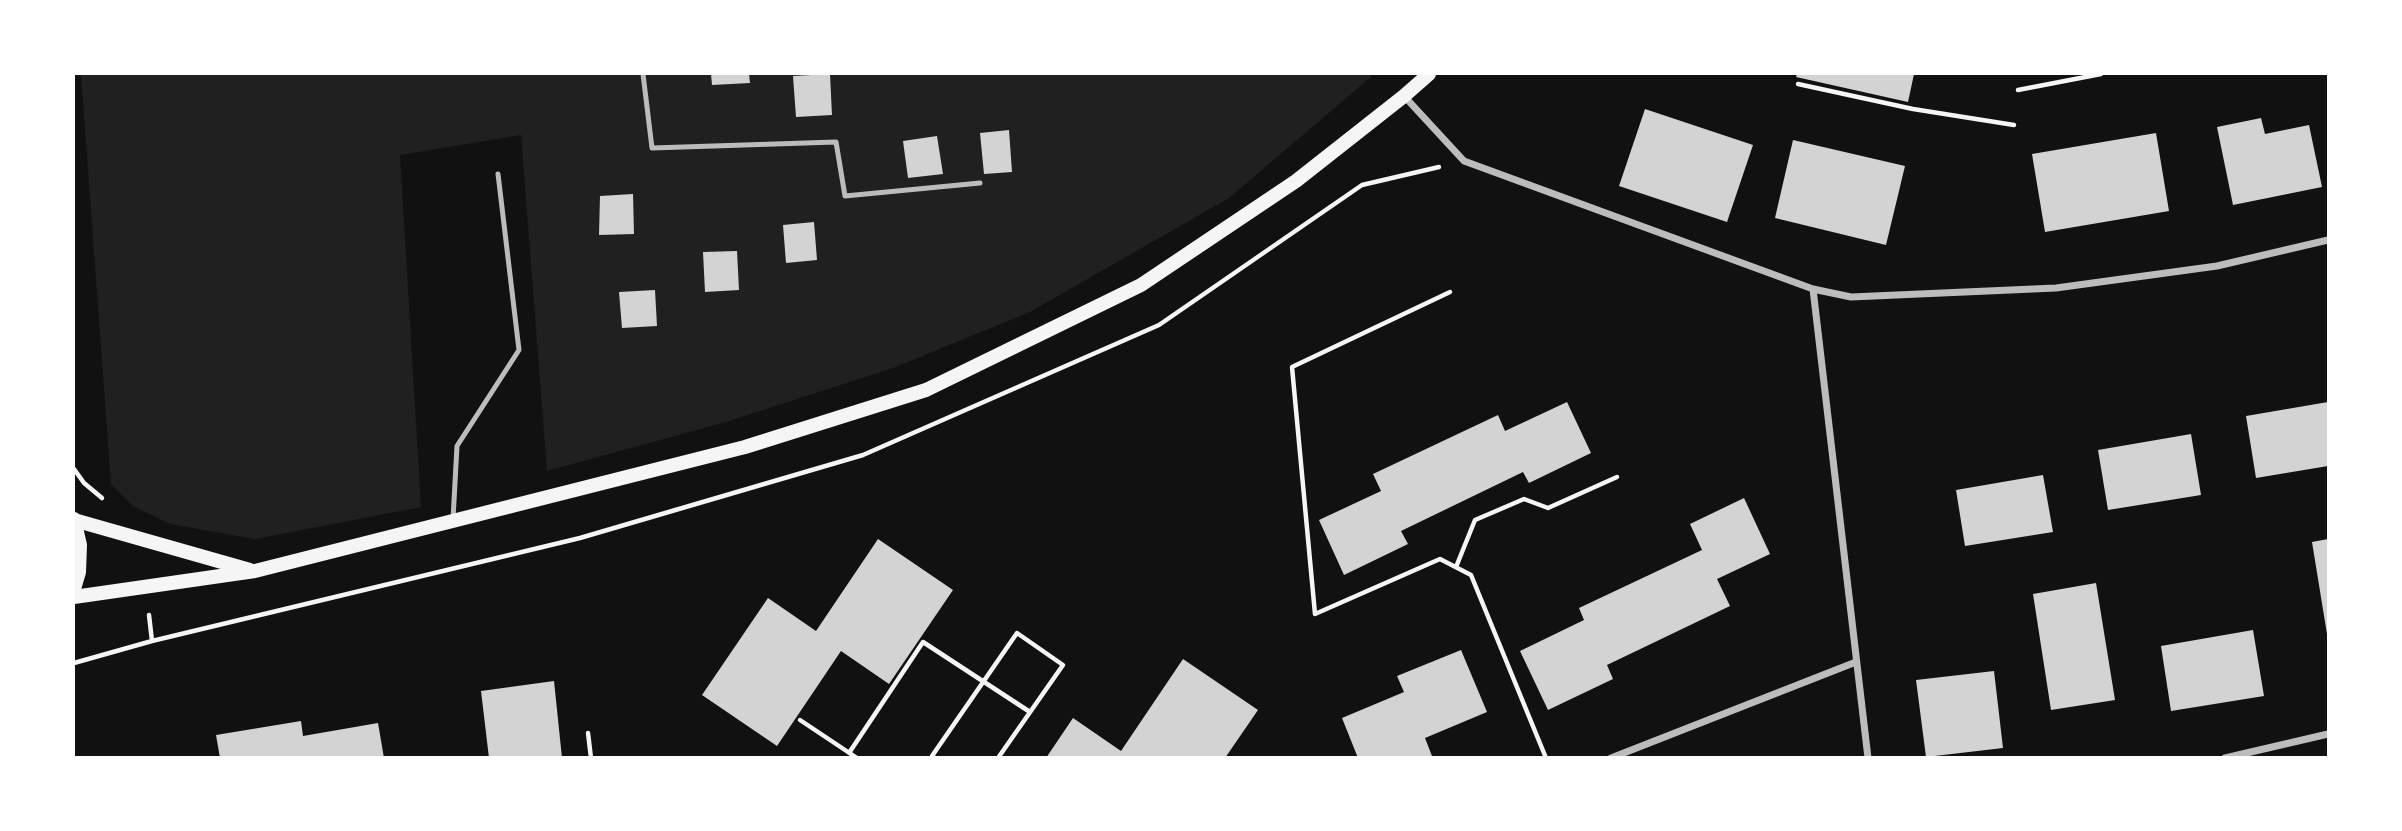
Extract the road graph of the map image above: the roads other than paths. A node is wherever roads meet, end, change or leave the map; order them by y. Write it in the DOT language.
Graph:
graph roads {
  1 [pos="643,74"];
  2 [pos="1429,74"];
  3 [pos="1404,96"];
  4 [pos="498,174"];
  5 [pos="980,183"];
  6 [pos="2329,240"];
  7 [pos="1813,289"];
  8 [pos="74,519"];
  9 [pos="453,522"];
  10 [pos="254,571"];
  11 [pos="74,589"];
  12 [pos="74,597"];
  13 [pos="1856,662"];
  14 [pos="2329,734"];
  15 [pos="1611,758"];
  16 [pos="1868,758"];
  17 [pos="2225,758"];
  1 -- 5 [label="lane"];
  2 -- 3 [label="main road"];
  3 -- 7 [label="street"];
  3 -- 9 [label="main road"];
  4 -- 9 [label="lane"];
  6 -- 7 [label="street"];
  7 -- 13 [label="street"];
  8 -- 10 [label="main road"];
  8 -- 11 [label="main road"];
  9 -- 10 [label="main road"];
  10 -- 12 [label="main road"];
  13 -- 15 [label="street"];
  13 -- 16 [label="street"];
  14 -- 17 [label="street"];
}
